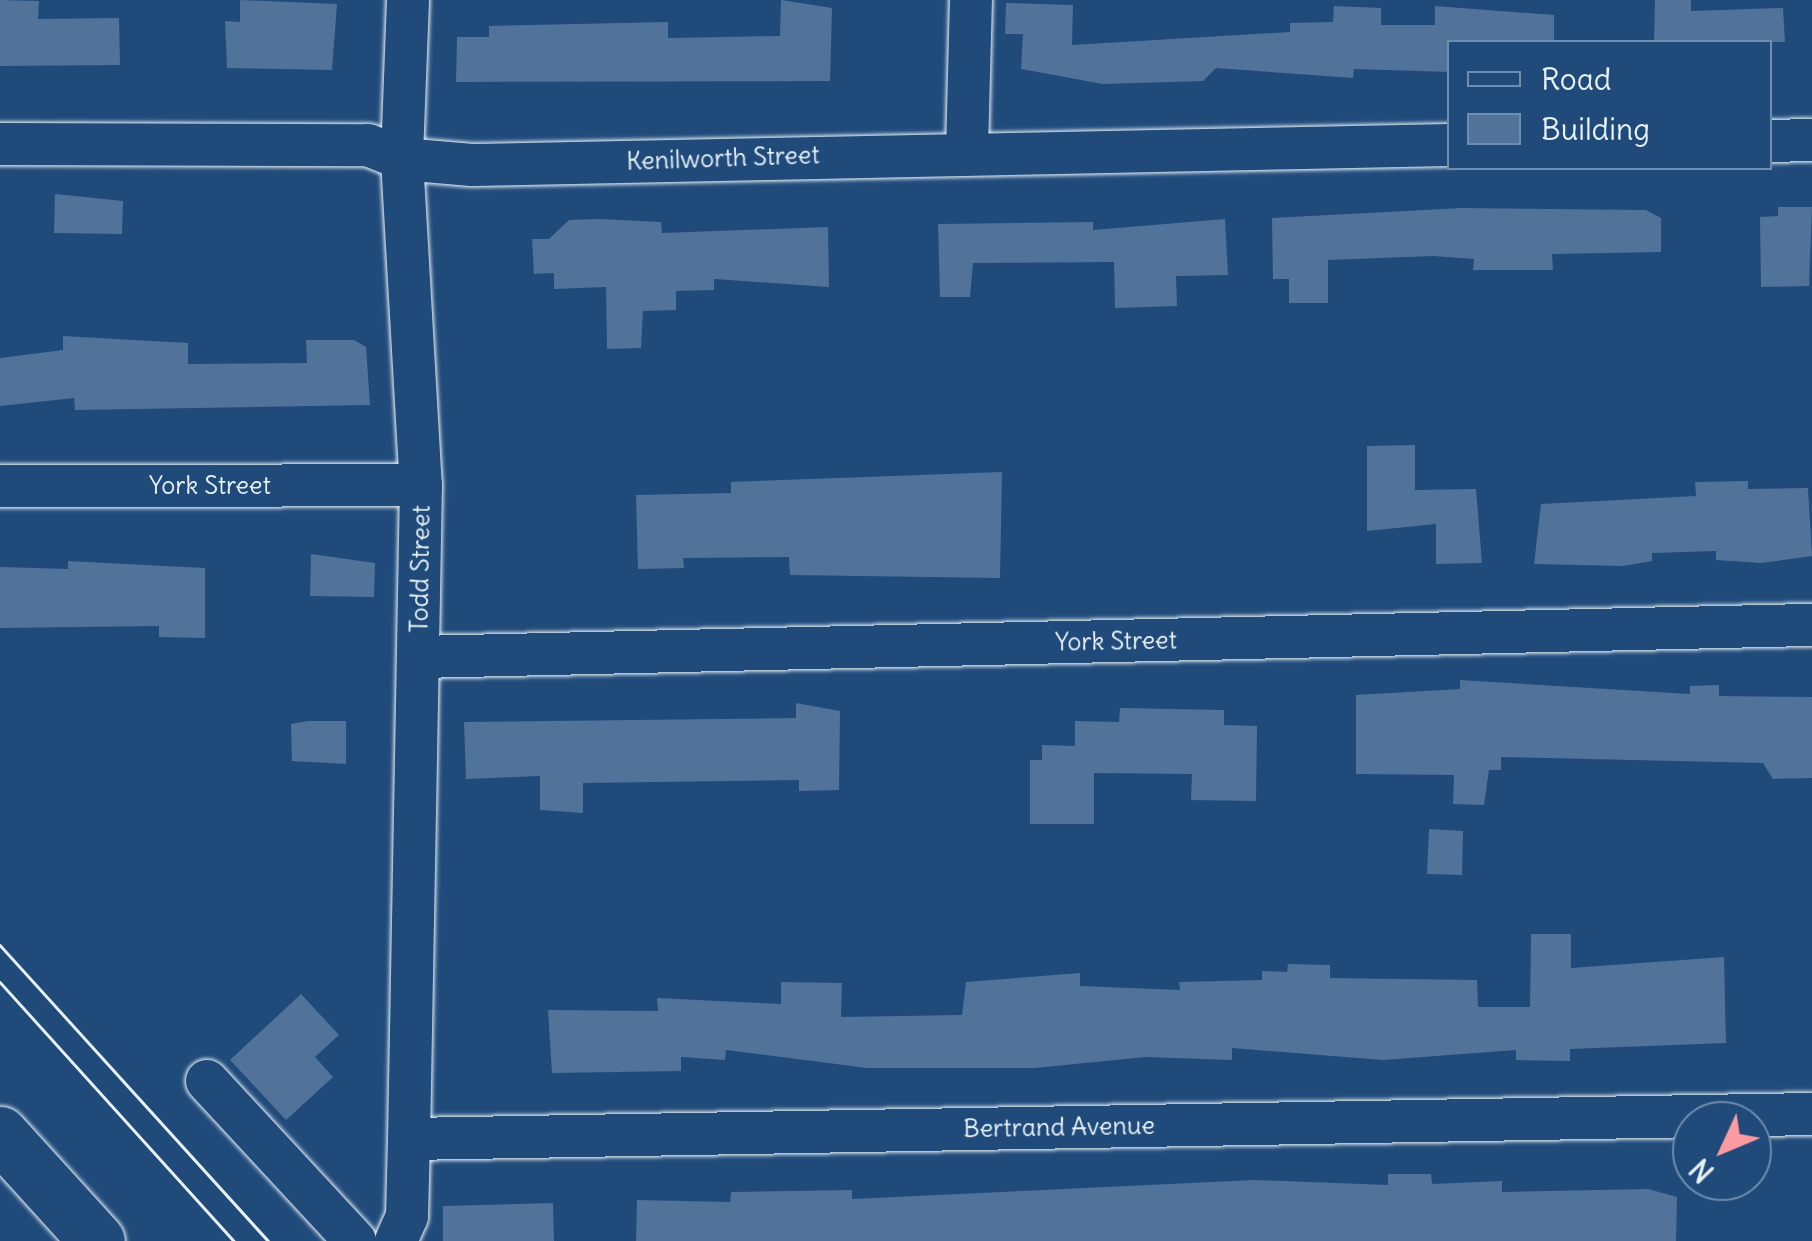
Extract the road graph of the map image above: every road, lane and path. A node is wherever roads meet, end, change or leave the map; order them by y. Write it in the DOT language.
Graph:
graph roads {
  1 [pos="408,0"];
  2 [pos="970,0"];
  3 [pos="1812,140"];
  4 [pos="1772,141"];
  5 [pos="0,144"];
  6 [pos="1447,145"];
  7 [pos="967,151"];
  8 [pos="402,159"];
  9 [pos="421,485"];
  10 [pos="0,486"];
  11 [pos="1812,625"];
  12 [pos="419,657"];
  13 [pos="207,1081"];
  14 [pos="1812,1114"];
  15 [pos="0,1134"];
  16 [pos="410,1139"];
  17 [pos="97,1241"];
  18 [pos="355,1241"];
  19 [pos="396,1241"];
  1 -- 8 [label="street, Todd Street"];
  2 -- 7 [label="street"];
  3 -- 4 [label="street"];
  5 -- 8 [label="street, Kenilworth Street"];
  6 -- 7 [label="street, Kenilworth Street"];
  7 -- 8 [label="street, Kenilworth Street"];
  8 -- 9 [label="street, Todd Street"];
  9 -- 10 [label="street, York Street"];
  9 -- 12 [label="street, Todd Street"];
  11 -- 12 [label="street, York Street"];
  12 -- 16 [label="street, Todd Street"];
  13 -- 18 [label="street"];
  14 -- 16 [label="street, Bertrand Avenue"];
  15 -- 17 [label="main road"];
  16 -- 19 [label="street"];
}
